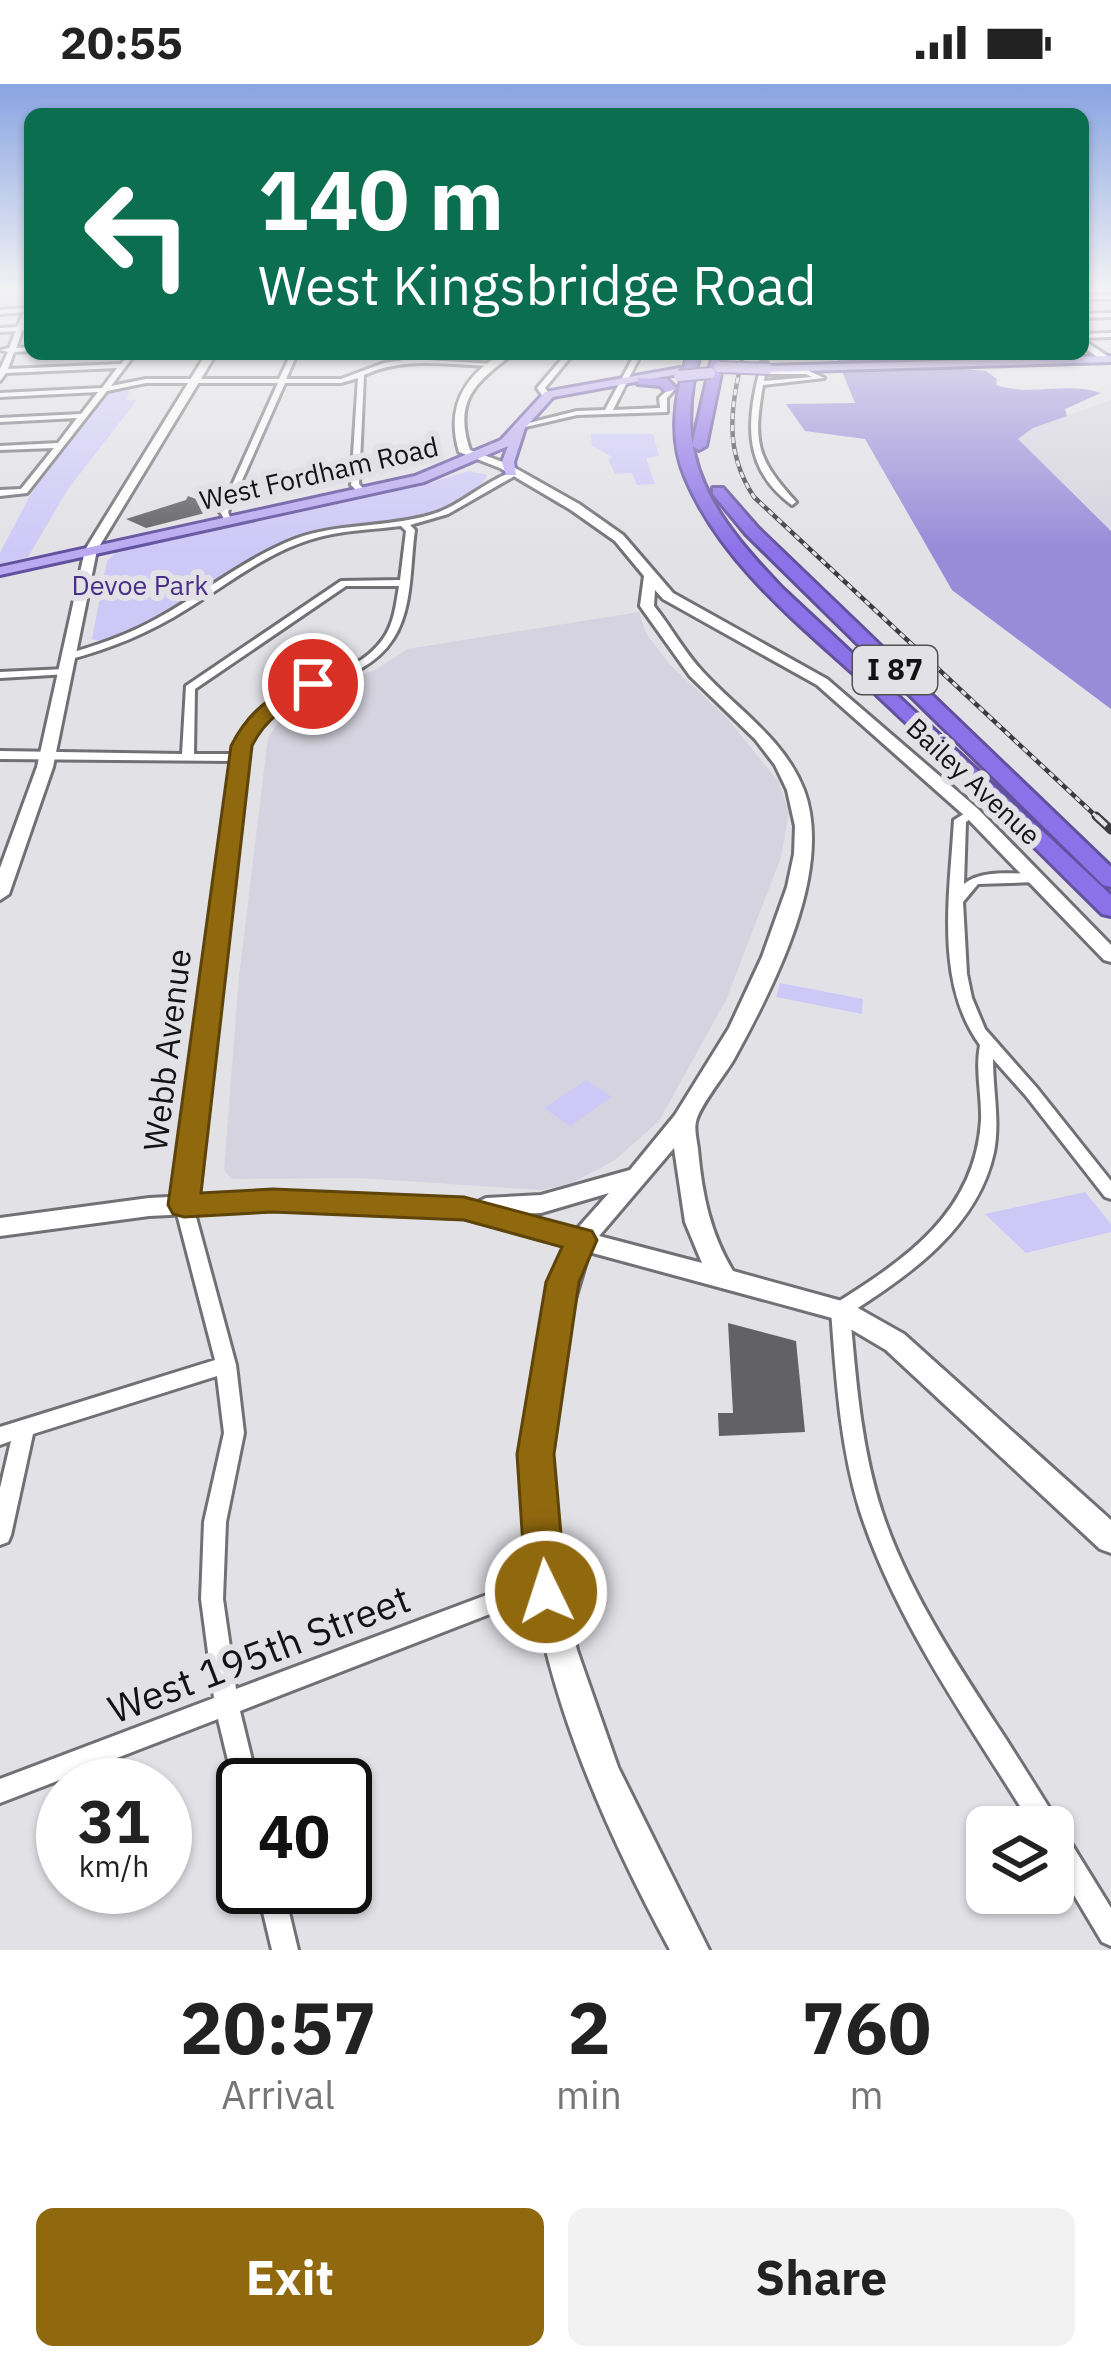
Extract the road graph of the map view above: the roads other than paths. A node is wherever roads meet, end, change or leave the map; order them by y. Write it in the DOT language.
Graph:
graph roads {
  1 [pos="113,376"];
  2 [pos="197,376"];
  3 [pos="285,376"];
  4 [pos="361,376"];
  5 [pos="362,376"];
  6 [pos="479,376"];
  7 [pos="552,376"];
  8 [pos="627,376"];
  9 [pos="679,376"];
  10 [pos="689,376"];
  11 [pos="711,376"];
  12 [pos="765,376"];
  13 [pos="817,376"];
  14 [pos="676,377"];
  15 [pos="283,381"];
  16 [pos="625,381"];
  17 [pos="642,381"];
  18 [pos="193,382"];
  19 [pos="760,383"];
  20 [pos="100,389"];
  21 [pos="0,395"];
  22 [pos="547,395"];
  23 [pos="608,412"];
  24 [pos="80,416"];
  25 [pos="0,420"];
  26 [pos="521,427"];
  27 [pos="58,445"];
  28 [pos="0,448"];
  29 [pos="692,448"];
  30 [pos="477,458"];
  31 [pos="513,473"];
  32 [pos="362,491"];
  33 [pos="0,493"];
  34 [pos="792,502"];
  35 [pos="229,520"];
  36 [pos="404,524"];
  37 [pos="91,550"];
  38 [pos="0,571"];
  39 [pos="650,577"];
  40 [pos="402,583"];
  41 [pos="668,595"];
  42 [pos="652,612"];
  43 [pos="66,665"];
  44 [pos="0,675"];
  45 [pos="0,755"];
  46 [pos="47,756"];
  47 [pos="188,757"];
  48 [pos="240,758"];
  49 [pos="972,813"];
  50 [pos="958,873"];
  51 [pos="1037,878"];
  52 [pos="1111,880"];
  53 [pos="974,881"];
  54 [pos="0,894"];
  55 [pos="958,899"];
  56 [pos="1111,909"];
  57 [pos="1111,956"];
  58 [pos="988,1045"];
  59 [pos="684,1120"];
  60 [pos="637,1176"];
  61 [pos="1111,1193"];
  62 [pos="184,1205"];
  63 [pos="464,1209"];
  64 [pos="0,1227"];
  65 [pos="581,1240"];
  66 [pos="725,1280"];
  67 [pos="840,1310"];
  68 [pos="226,1365"];
  69 [pos="24,1428"];
  70 [pos="0,1436"];
  71 [pos="0,1535"];
  72 [pos="1111,1538"];
  73 [pos="546,1592"];
  74 [pos="227,1706"];
  75 [pos="240,1758"];
  76 [pos="0,1791"];
  77 [pos="1034,1806"];
  78 [pos="1074,1871"];
  79 [pos="276,1914"];
  80 [pos="1111,1933"];
  81 [pos="285,1950"];
  82 [pos="690,1950"];
  1 -- 20 [label="street"];
  2 -- 18 [label="street"];
  3 -- 15 [label="street"];
  4 -- 15 [label="street"];
  5 -- 32 [label="street"];
  6 -- 30 [label="street"];
  7 -- 22 [label="street"];
  8 -- 16 [label="street"];
  9 -- 14 [label="main road, bridge"];
  10 -- 29 [label="highway, I 87"];
  11 -- 29 [label="highway"];
  12 -- 19 [label="street"];
  13 -- 19 [label="street"];
  14 -- 16 [label="main road"];
  14 -- 17 [label="highway"];
  14 -- 23 [label="street"];
  14 -- 29 [label="highway"];
  15 -- 18 [label="street"];
  15 -- 35 [label="street"];
  16 -- 17 [label="main road"];
  16 -- 22 [label="main road"];
  16 -- 23 [label="street"];
  18 -- 20 [label="street"];
  18 -- 37 [label="street"];
  19 -- 34 [label="street"];
  20 -- 21 [label="street"];
  20 -- 24 [label="street"];
  22 -- 26 [label="main road, West Fordham Road"];
  23 -- 26 [label="street"];
  24 -- 25 [label="street"];
  24 -- 27 [label="street"];
  26 -- 30 [label="main road, West Fordham Road"];
  26 -- 31 [label="main road"];
  27 -- 28 [label="street"];
  27 -- 33 [label="street"];
  29 -- 52 [label="highway, I 87"];
  29 -- 56 [label="highway, I 87"];
  30 -- 31 [label="street"];
  30 -- 32 [label="main road, West Fordham Road"];
  31 -- 36 [label="street"];
  31 -- 39 [label="street"];
  32 -- 35 [label="main road, West Fordham Road"];
  35 -- 37 [label="main road, West Fordham Road"];
  36 -- 40 [label="street, Webb Avenue"];
  36 -- 43 [label="street"];
  37 -- 38 [label="main road, West Fordham Road"];
  37 -- 43 [label="street"];
  39 -- 41 [label="street"];
  39 -- 42 [label="street"];
  40 -- 47 [label="street"];
  40 -- 48 [label="street, Webb Avenue"];
  41 -- 42 [label="street"];
  41 -- 49 [label="street, Bailey Avenue"];
  42 -- 59 [label="street"];
  43 -- 44 [label="street"];
  43 -- 46 [label="street"];
  45 -- 46 [label="street"];
  46 -- 47 [label="street"];
  46 -- 54 [label="street"];
  47 -- 48 [label="street"];
  48 -- 62 [label="street, Webb Avenue"];
  49 -- 50 [label="street"];
  49 -- 51 [label="street, Bailey Avenue"];
  50 -- 53 [label="street"];
  50 -- 55 [label="street"];
  51 -- 53 [label="street"];
  51 -- 57 [label="street, Bailey Avenue"];
  53 -- 55 [label="street"];
  55 -- 58 [label="street"];
  58 -- 61 [label="street"];
  58 -- 67 [label="street"];
  59 -- 60 [label="street"];
  59 -- 66 [label="street"];
  60 -- 63 [label="street"];
  60 -- 65 [label="street"];
  62 -- 63 [label="street"];
  62 -- 64 [label="street"];
  62 -- 68 [label="street, Webb Avenue"];
  63 -- 65 [label="street"];
  65 -- 66 [label="street"];
  65 -- 73 [label="street"];
  66 -- 67 [label="street"];
  67 -- 72 [label="street"];
  67 -- 77 [label="street"];
  68 -- 69 [label="street"];
  68 -- 74 [label="street, Webb Avenue"];
  69 -- 70 [label="street"];
  69 -- 71 [label="street"];
  73 -- 74 [label="street, West 195th Street"];
  73 -- 82 [label="street"];
  74 -- 75 [label="street, Webb Avenue"];
  74 -- 76 [label="street, West 195th Street"];
  78 -- 80 [label="street"];
  79 -- 81 [label="street"];
}
